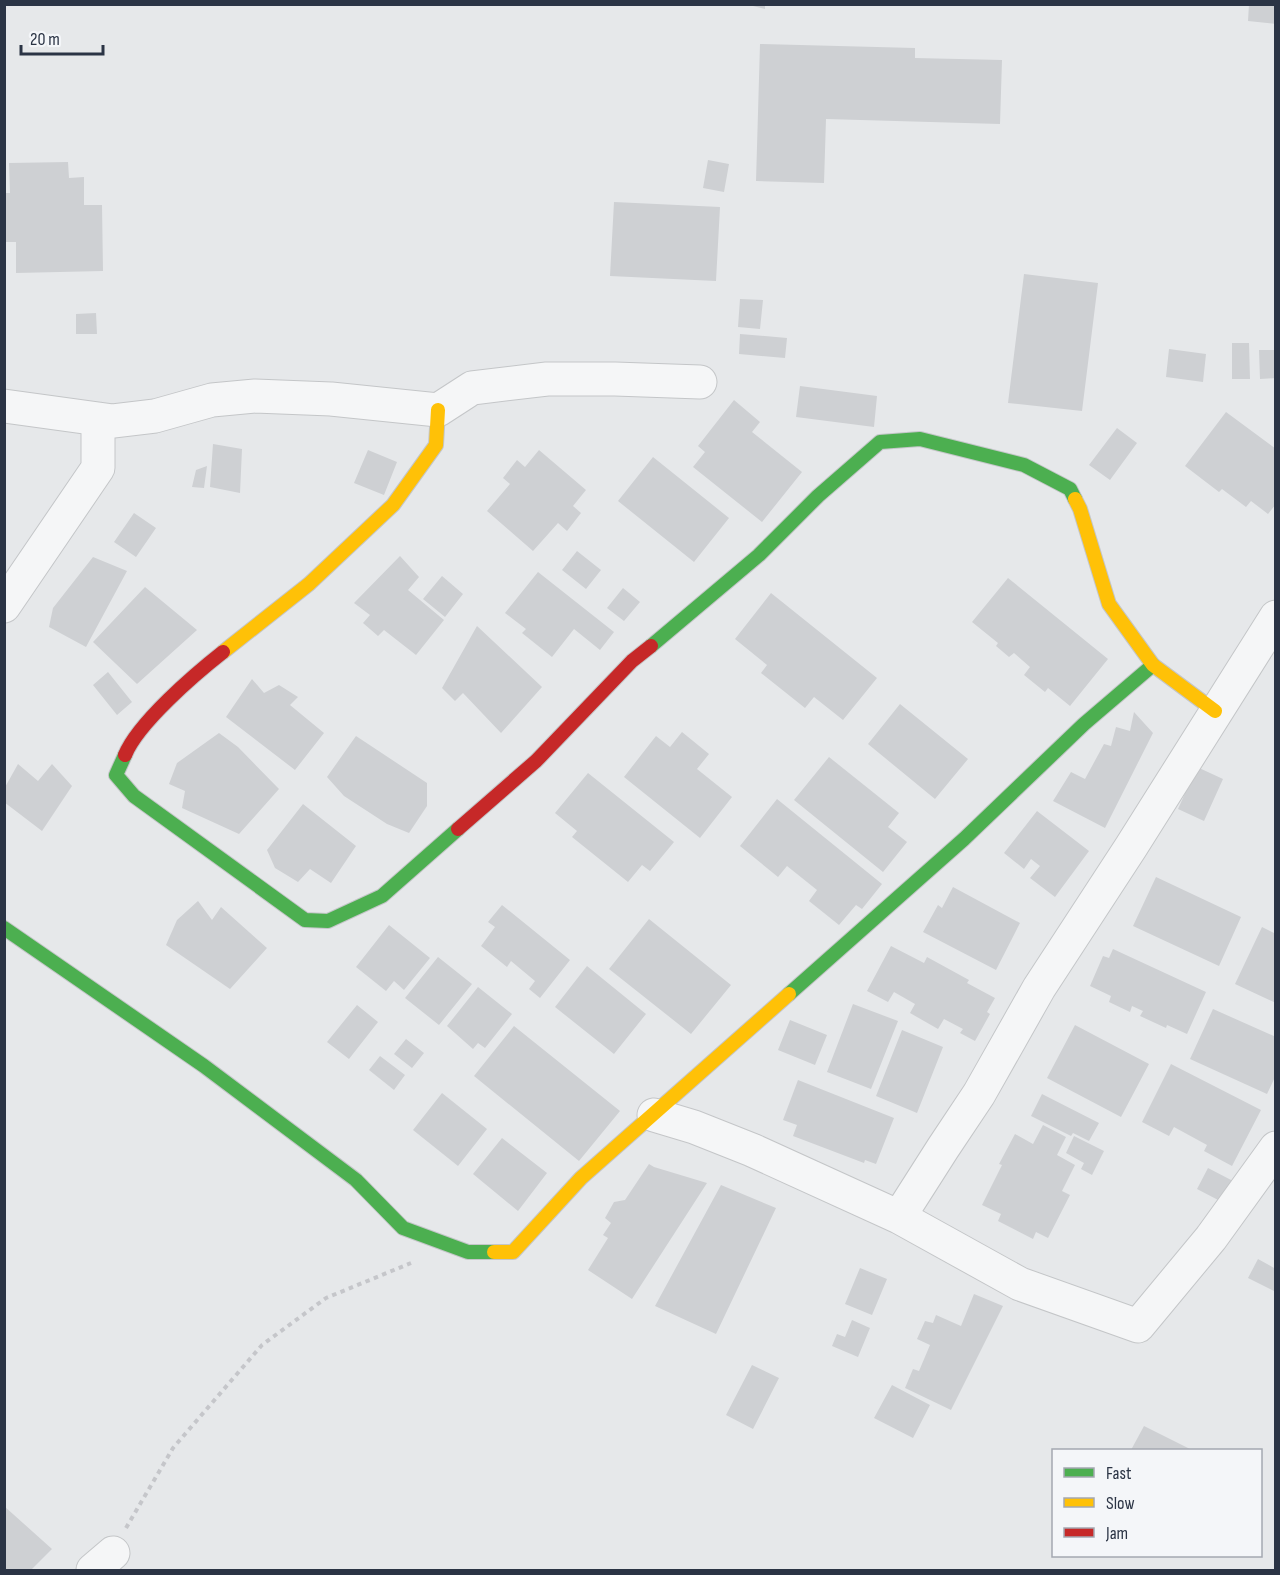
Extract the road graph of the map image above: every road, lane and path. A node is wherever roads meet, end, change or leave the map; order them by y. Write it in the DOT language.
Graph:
graph roads {
  1 [pos="700,382"];
  2 [pos="4,406"];
  3 [pos="438,410"];
  4 [pos="98,419"];
  5 [pos="4,606"];
  6 [pos="1275,617"];
  7 [pos="1153,665"];
  8 [pos="1215,711"];
  9 [pos="4,928"];
  10 [pos="654,1115"];
  11 [pos="1275,1148"];
  12 [pos="899,1217"];
  13 [pos="453,1246"];
  14 [pos="103,1562"];
  1 -- 3 [label="street"];
  2 -- 4 [label="street"];
  3 -- 4 [label="street"];
  3 -- 7 [label="street"];
  4 -- 5 [label="street"];
  6 -- 8 [label="street"];
  7 -- 8 [label="street"];
  7 -- 10 [label="street"];
  8 -- 12 [label="street"];
  9 -- 13 [label="street"];
  10 -- 12 [label="street"];
  10 -- 13 [label="street"];
  11 -- 12 [label="street"];
  13 -- 14 [label="path"];
}
